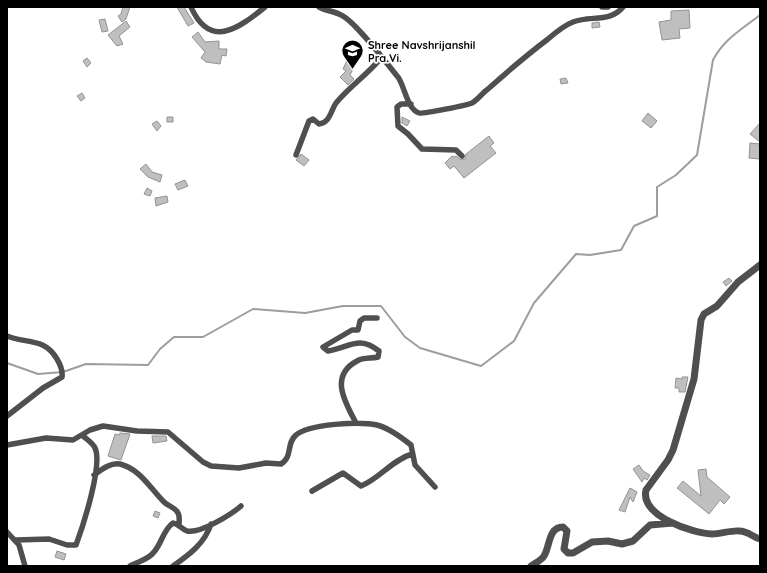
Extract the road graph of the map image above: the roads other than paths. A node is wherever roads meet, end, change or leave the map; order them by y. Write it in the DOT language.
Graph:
graph roads {
  1 [pos="191,7"];
  2 [pos="265,7"];
  3 [pos="318,7"];
  4 [pos="602,7"];
  5 [pos="608,7"];
  6 [pos="623,7"];
  7 [pos="381,58"];
  8 [pos="411,104"];
  9 [pos="296,155"];
  10 [pos="462,156"];
  11 [pos="760,265"];
  12 [pos="377,318"];
  13 [pos="7,336"];
  14 [pos="7,416"];
  15 [pos="356,423"];
  16 [pos="82,435"];
  17 [pos="7,445"];
  18 [pos="412,454"];
  19 [pos="94,475"];
  20 [pos="435,487"];
  21 [pos="312,491"];
  22 [pos="241,506"];
  23 [pos="673,523"];
  24 [pos="211,524"];
  25 [pos="179,525"];
  26 [pos="7,532"];
  27 [pos="760,539"];
  28 [pos="16,540"];
  29 [pos="25,566"];
  30 [pos="130,566"];
  31 [pos="173,566"];
  32 [pos="531,566"];
  1 -- 2 [label="street"];
  3 -- 7 [label="street"];
  4 -- 5 [label="street"];
  6 -- 8 [label="street"];
  7 -- 8 [label="street"];
  7 -- 9 [label="street"];
  8 -- 10 [label="street"];
  11 -- 23 [label="street"];
  12 -- 15 [label="street"];
  13 -- 14 [label="street"];
  15 -- 16 [label="street"];
  15 -- 18 [label="street"];
  16 -- 17 [label="street"];
  16 -- 19 [label="street"];
  18 -- 20 [label="street"];
  18 -- 21 [label="street"];
  19 -- 25 [label="street"];
  19 -- 28 [label="street"];
  22 -- 24 [label="street"];
  23 -- 27 [label="street"];
  23 -- 32 [label="street"];
  24 -- 25 [label="street"];
  24 -- 31 [label="street"];
  25 -- 30 [label="street"];
  26 -- 28 [label="street"];
  28 -- 29 [label="street"];
}
